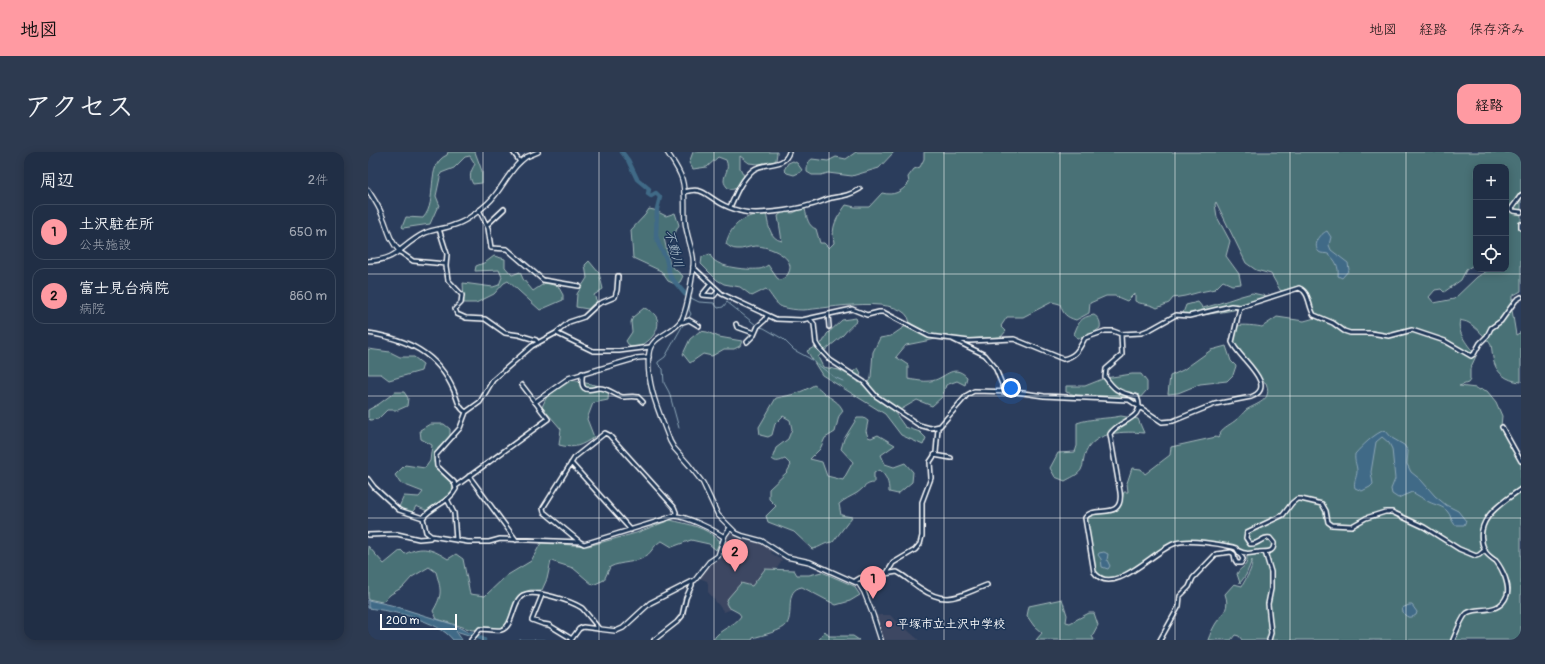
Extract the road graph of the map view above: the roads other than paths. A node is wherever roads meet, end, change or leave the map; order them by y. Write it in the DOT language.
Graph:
graph roads {
  1 [pos="513,152"];
  2 [pos="538,152"];
  3 [pos="667,152"];
  4 [pos="789,152"];
  5 [pos="520,162"];
  6 [pos="860,189"];
  7 [pos="368,190"];
  8 [pos="684,192"];
  9 [pos="1521,195"];
  10 [pos="730,207"];
  11 [pos="504,209"];
  12 [pos="479,210"];
  13 [pos="1521,212"];
  14 [pos="1521,224"];
  15 [pos="487,225"];
  16 [pos="1521,228"];
  17 [pos="439,229"];
  18 [pos="400,252"];
  19 [pos="368,261"];
  20 [pos="446,264"];
  21 [pos="693,267"];
  22 [pos="618,276"];
  23 [pos="710,284"];
  24 [pos="579,286"];
  25 [pos="718,291"];
  26 [pos="1521,297"];
  27 [pos="1240,306"];
  28 [pos="828,315"];
  29 [pos="767,316"];
  30 [pos="810,318"];
  31 [pos="680,322"];
  32 [pos="736,324"];
  33 [pos="699,326"];
  34 [pos="829,326"];
  35 [pos="368,333"];
  36 [pos="556,333"];
  37 [pos="754,333"];
  38 [pos="1121,334"];
  39 [pos="951,338"];
  40 [pos="747,342"];
  41 [pos="538,343"];
  42 [pos="650,347"];
  43 [pos="648,357"];
  44 [pos="582,373"];
  45 [pos="522,385"];
  46 [pos="1016,392"];
  47 [pos="535,402"];
  48 [pos="643,402"];
  49 [pos="1139,406"];
  50 [pos="466,412"];
  51 [pos="1502,427"];
  52 [pos="938,428"];
  53 [pos="934,455"];
  54 [pos="951,458"];
  55 [pos="1521,461"];
  56 [pos="571,463"];
  57 [pos="469,476"];
  58 [pos="368,479"];
  59 [pos="456,486"];
  60 [pos="1521,489"];
  61 [pos="447,499"];
  62 [pos="675,516"];
  63 [pos="423,518"];
  64 [pos="666,519"];
  65 [pos="730,528"];
  66 [pos="632,530"];
  67 [pos="426,532"];
  68 [pos="368,535"];
  69 [pos="432,536"];
  70 [pos="724,537"];
  71 [pos="426,538"];
  72 [pos="456,540"];
  73 [pos="516,540"];
  74 [pos="580,542"];
  75 [pos="1236,548"];
  76 [pos="1485,550"];
  77 [pos="1265,552"];
  78 [pos="887,573"];
  79 [pos="855,581"];
  80 [pos="692,583"];
  81 [pos="987,585"];
  82 [pos="684,587"];
  83 [pos="688,591"];
  84 [pos="542,595"];
  85 [pos="599,629"];
  86 [pos="471,640"];
  87 [pos="571,640"];
  88 [pos="654,640"];
  89 [pos="881,640"];
  90 [pos="1160,640"];
  91 [pos="1269,640"];
  92 [pos="1453,640"];
  1 -- 5 [label="street"];
  2 -- 5 [label="street"];
  3 -- 8 [label="street"];
  4 -- 10 [label="street"];
  5 -- 12 [label="street"];
  6 -- 10 [label="street"];
  7 -- 18 [label="street"];
  8 -- 10 [label="street"];
  8 -- 21 [label="street"];
  9 -- 13 [label="street"];
  11 -- 15 [label="street"];
  12 -- 15 [label="street"];
  12 -- 17 [label="street"];
  14 -- 16 [label="street"];
  15 -- 24 [label="street"];
  17 -- 18 [label="street"];
  17 -- 20 [label="street"];
  18 -- 19 [label="street"];
  18 -- 20 [label="street"];
  20 -- 41 [label="street"];
  21 -- 23 [label="street"];
  21 -- 31 [label="street"];
  22 -- 36 [label="street"];
  23 -- 25 [label="street"];
  23 -- 25 [label="street"];
  25 -- 29 [label="street"];
  26 -- 27 [label="street"];
  27 -- 38 [label="street"];
  27 -- 49 [label="street"];
  28 -- 30 [label="street"];
  28 -- 34 [label="street"];
  28 -- 39 [label="street"];
  29 -- 30 [label="street"];
  29 -- 37 [label="street"];
  30 -- 52 [label="street"];
  31 -- 33 [label="street"];
  31 -- 42 [label="street"];
  32 -- 37 [label="street"];
  35 -- 50 [label="street"];
  36 -- 41 [label="street"];
  36 -- 42 [label="street"];
  37 -- 40 [label="street"];
  38 -- 39 [label="street"];
  38 -- 49 [label="street"];
  39 -- 46 [label="street"];
  41 -- 50 [label="street"];
  42 -- 43 [label="street"];
  43 -- 44 [label="street"];
  43 -- 65 [label="street"];
  44 -- 47 [label="street"];
  44 -- 48 [label="street"];
  45 -- 47 [label="street"];
  46 -- 49 [label="street"];
  46 -- 52 [label="street"];
  47 -- 57 [label="street"];
  49 -- 75 [label="street"];
  50 -- 59 [label="street"];
  51 -- 55 [label="street"];
  52 -- 53 [label="street"];
  53 -- 54 [label="street"];
  53 -- 78 [label="street"];
  56 -- 62 [label="street"];
  56 -- 66 [label="street"];
  56 -- 74 [label="street"];
  57 -- 59 [label="street"];
  57 -- 73 [label="street"];
  58 -- 63 [label="street"];
  59 -- 61 [label="street"];
  60 -- 76 [label="street"];
  61 -- 63 [label="street"];
  61 -- 72 [label="street"];
  62 -- 64 [label="street"];
  62 -- 70 [label="street"];
  63 -- 67 [label="street"];
  64 -- 66 [label="street"];
  65 -- 70 [label="street"];
  65 -- 79 [label="street"];
  66 -- 74 [label="street"];
  67 -- 69 [label="street"];
  67 -- 71 [label="street"];
  68 -- 71 [label="street"];
  69 -- 71 [label="street"];
  69 -- 72 [label="street"];
  70 -- 80 [label="street"];
  72 -- 73 [label="street"];
  73 -- 74 [label="street"];
  75 -- 77 [label="street"];
  75 -- 90 [label="street"];
  76 -- 77 [label="street"];
  76 -- 92 [label="street"];
  77 -- 91 [label="street"];
  78 -- 79 [label="street"];
  78 -- 81 [label="street"];
  79 -- 89 [label="street"];
  80 -- 82 [label="street"];
  80 -- 83 [label="street"];
  82 -- 83 [label="street"];
  82 -- 85 [label="street"];
  83 -- 88 [label="street"];
  84 -- 85 [label="street"];
  84 -- 86 [label="street"];
  84 -- 87 [label="street"];
  85 -- 87 [label="street"];
}
